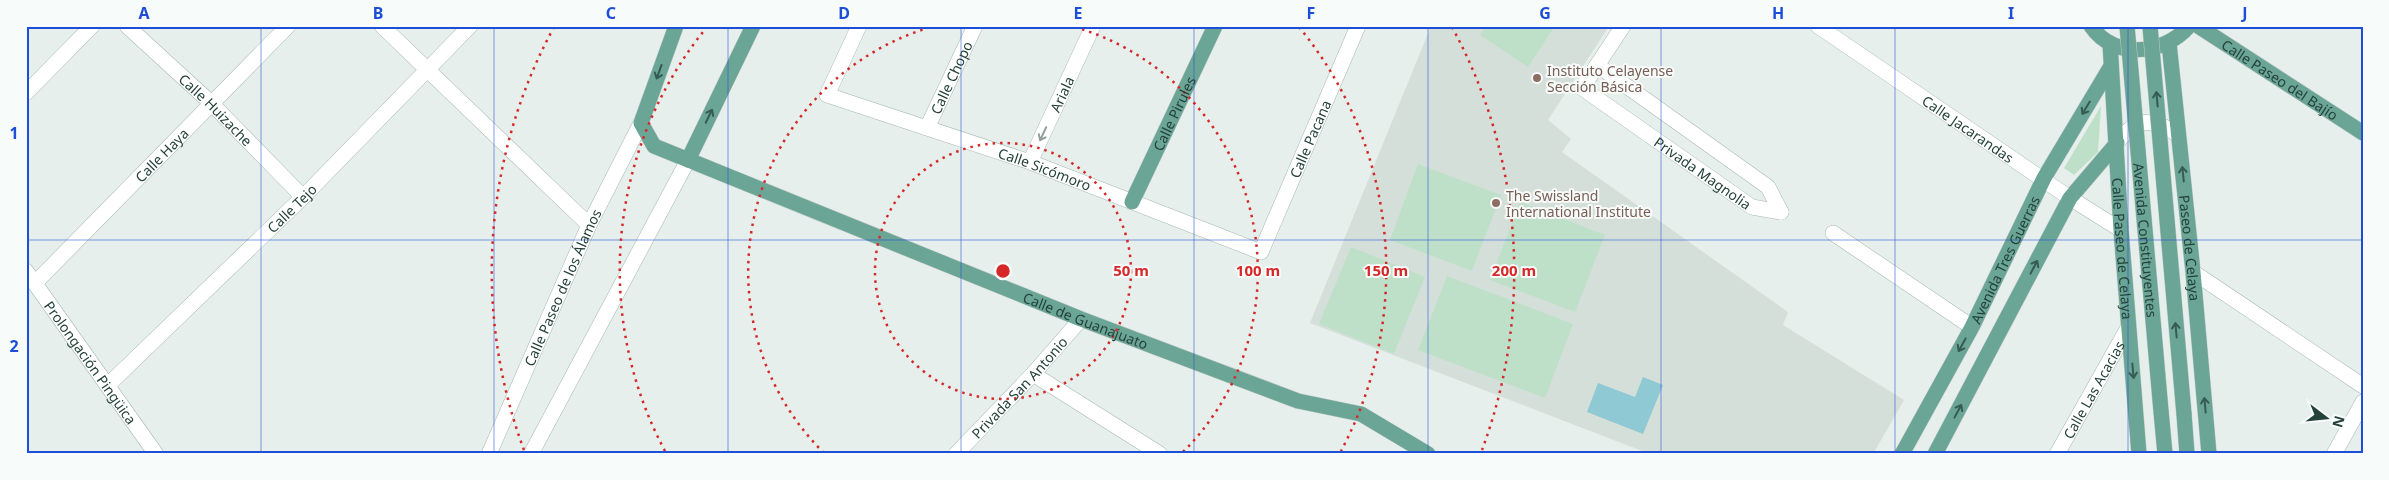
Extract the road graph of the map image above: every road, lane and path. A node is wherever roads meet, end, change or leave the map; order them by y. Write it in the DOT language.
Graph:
graph roads {
  1 [pos="92,26"];
  2 [pos="127,26"];
  3 [pos="288,26"];
  4 [pos="382,26"];
  5 [pos="470,26"];
  6 [pos="676,26"];
  7 [pos="753,26"];
  8 [pos="859,26"];
  9 [pos="976,26"];
  10 [pos="1094,26"];
  11 [pos="1214,26"];
  12 [pos="1358,26"];
  13 [pos="1623,26"];
  14 [pos="1818,26"];
  15 [pos="2091,26"];
  16 [pos="2127,26"];
  17 [pos="2150,26"];
  18 [pos="2188,26"];
  19 [pos="2198,26"];
  20 [pos="2110,43"];
  21 [pos="2169,43"];
  22 [pos="1597,65"];
  23 [pos="2111,66"];
  24 [pos="426,69"];
  25 [pos="26,93"];
  26 [pos="211,103"];
  27 [pos="641,123"];
  28 [pos="927,128"];
  29 [pos="1689,131"];
  30 [pos="2363,133"];
  31 [pos="2179,135"];
  32 [pos="2116,143"];
  33 [pos="1676,154"];
  34 [pos="688,160"];
  35 [pos="1030,162"];
  36 [pos="2044,178"];
  37 [pos="303,197"];
  38 [pos="2070,198"];
  39 [pos="1132,202"];
  40 [pos="589,225"];
  41 [pos="2121,230"];
  42 [pos="1833,233"];
  43 [pos="1261,252"];
  44 [pos="2193,272"];
  45 [pos="30,277"];
  46 [pos="1081,319"];
  47 [pos="1972,326"];
  48 [pos="2129,326"];
  49 [pos="1033,374"];
  50 [pos="108,385"];
  51 [pos="2363,386"];
  52 [pos="2363,402"];
  53 [pos="156,454"];
  54 [pos="489,454"];
  55 [pos="530,454"];
  56 [pos="956,454"];
  57 [pos="1160,454"];
  58 [pos="1428,454"];
  59 [pos="1902,454"];
  60 [pos="1935,454"];
  61 [pos="2057,454"];
  62 [pos="2139,454"];
  63 [pos="2164,454"];
  64 [pos="2187,454"];
  65 [pos="2209,454"];
  66 [pos="2334,454"];
  1 -- 25 [label="street"];
  2 -- 26 [label="street, Calle Huizache"];
  3 -- 26 [label="street, Calle Haya"];
  4 -- 24 [label="street"];
  5 -- 24 [label="street, Calle Tejo"];
  6 -- 27 [label="main road, Calle Paseo de los Álamos, one-way"];
  34 -- 7 [label="main road, one-way"];
  8 -- 28 [label="street, Calle Sicómoro"];
  9 -- 28 [label="street, Calle Chopo"];
  10 -- 35 [label="street, Ariala, one-way"];
  11 -- 39 [label="main road, Calle Pirules"];
  12 -- 43 [label="street, Calle Pacana"];
  13 -- 22 [label="street, Privada Magnolia"];
  14 -- 36 [label="street, Calle Jacarandas"];
  15 -- 20 [label="main road"];
  16 -- 63 [label="main road, Avenida Constituyentes, bridge"];
  64 -- 17 [label="main road, Avenida Constituyentes, one-way, bridge"];
  18 -- 21 [label="main road"];
  19 -- 30 [label="main road, Calle Paseo del Bajío"];
  20 -- 21 [label="main road"];
  20 -- 23 [label="main road, Calle Paseo de Celaya"];
  21 -- 31 [label="main road, Paseo de Celaya"];
  22 -- 29 [label="street, Privada Magnolia"];
  22 -- 33 [label="street, Privada Magnolia"];
  23 -- 32 [label="main road, Calle Paseo de Celaya"];
  23 -- 36 [label="main road, Avenida Tres Guerras, one-way"];
  24 -- 37 [label="street, Calle Tejo"];
  24 -- 40 [label="street"];
  26 -- 37 [label="street, Calle Huizache"];
  26 -- 45 [label="street, Calle Haya"];
  27 -- 34 [label="main road"];
  27 -- 40 [label="street, Calle Paseo de los Álamos"];
  28 -- 35 [label="street, Calle Sicómoro"];
  29 -- 33 [label="street"];
  29 -- 33 [label="street, Privada Magnolia"];
  31 -- 32 [label="street"];
  44 -- 31 [label="main road, Paseo de Celaya, one-way"];
  32 -- 38 [label="main road, Avenida Tres Guerras"];
  32 -- 41 [label="main road, Calle Paseo de Celaya"];
  34 -- 46 [label="main road, Calle de Guanajuato"];
  34 -- 55 [label="street"];
  35 -- 39 [label="street, Calle Sicómoro"];
  36 -- 38 [label="street, Calle Jacarandas"];
  36 -- 47 [label="main road, Avenida Tres Guerras"];
  37 -- 50 [label="street, Calle Tejo"];
  38 -- 41 [label="street, Calle Jacarandas"];
  60 -- 38 [label="main road, Avenida Tres Guerras, one-way"];
  39 -- 43 [label="street, Calle Sicómoro"];
  40 -- 54 [label="street, Calle Paseo de los Álamos"];
  41 -- 48 [label="main road, Calle Paseo de Celaya"];
  42 -- 47 [label="street"];
  44 -- 51 [label="street"];
  65 -- 44 [label="main road, Paseo de Celaya, one-way"];
  45 -- 50 [label="street, Prolongación Pingüica"];
  46 -- 49 [label="street, Privada San Antonio"];
  46 -- 58 [label="main road, Calle de Guanajuato"];
  47 -- 59 [label="main road, Avenida Tres Guerras, one-way"];
  48 -- 61 [label="street, Calle Las Acacias"];
  48 -- 62 [label="main road, Calle Paseo de Celaya, one-way"];
  49 -- 56 [label="street, Privada San Antonio"];
  49 -- 57 [label="street"];
  50 -- 53 [label="street, Prolongación Pingüica"];
  52 -- 66 [label="street"];
}
